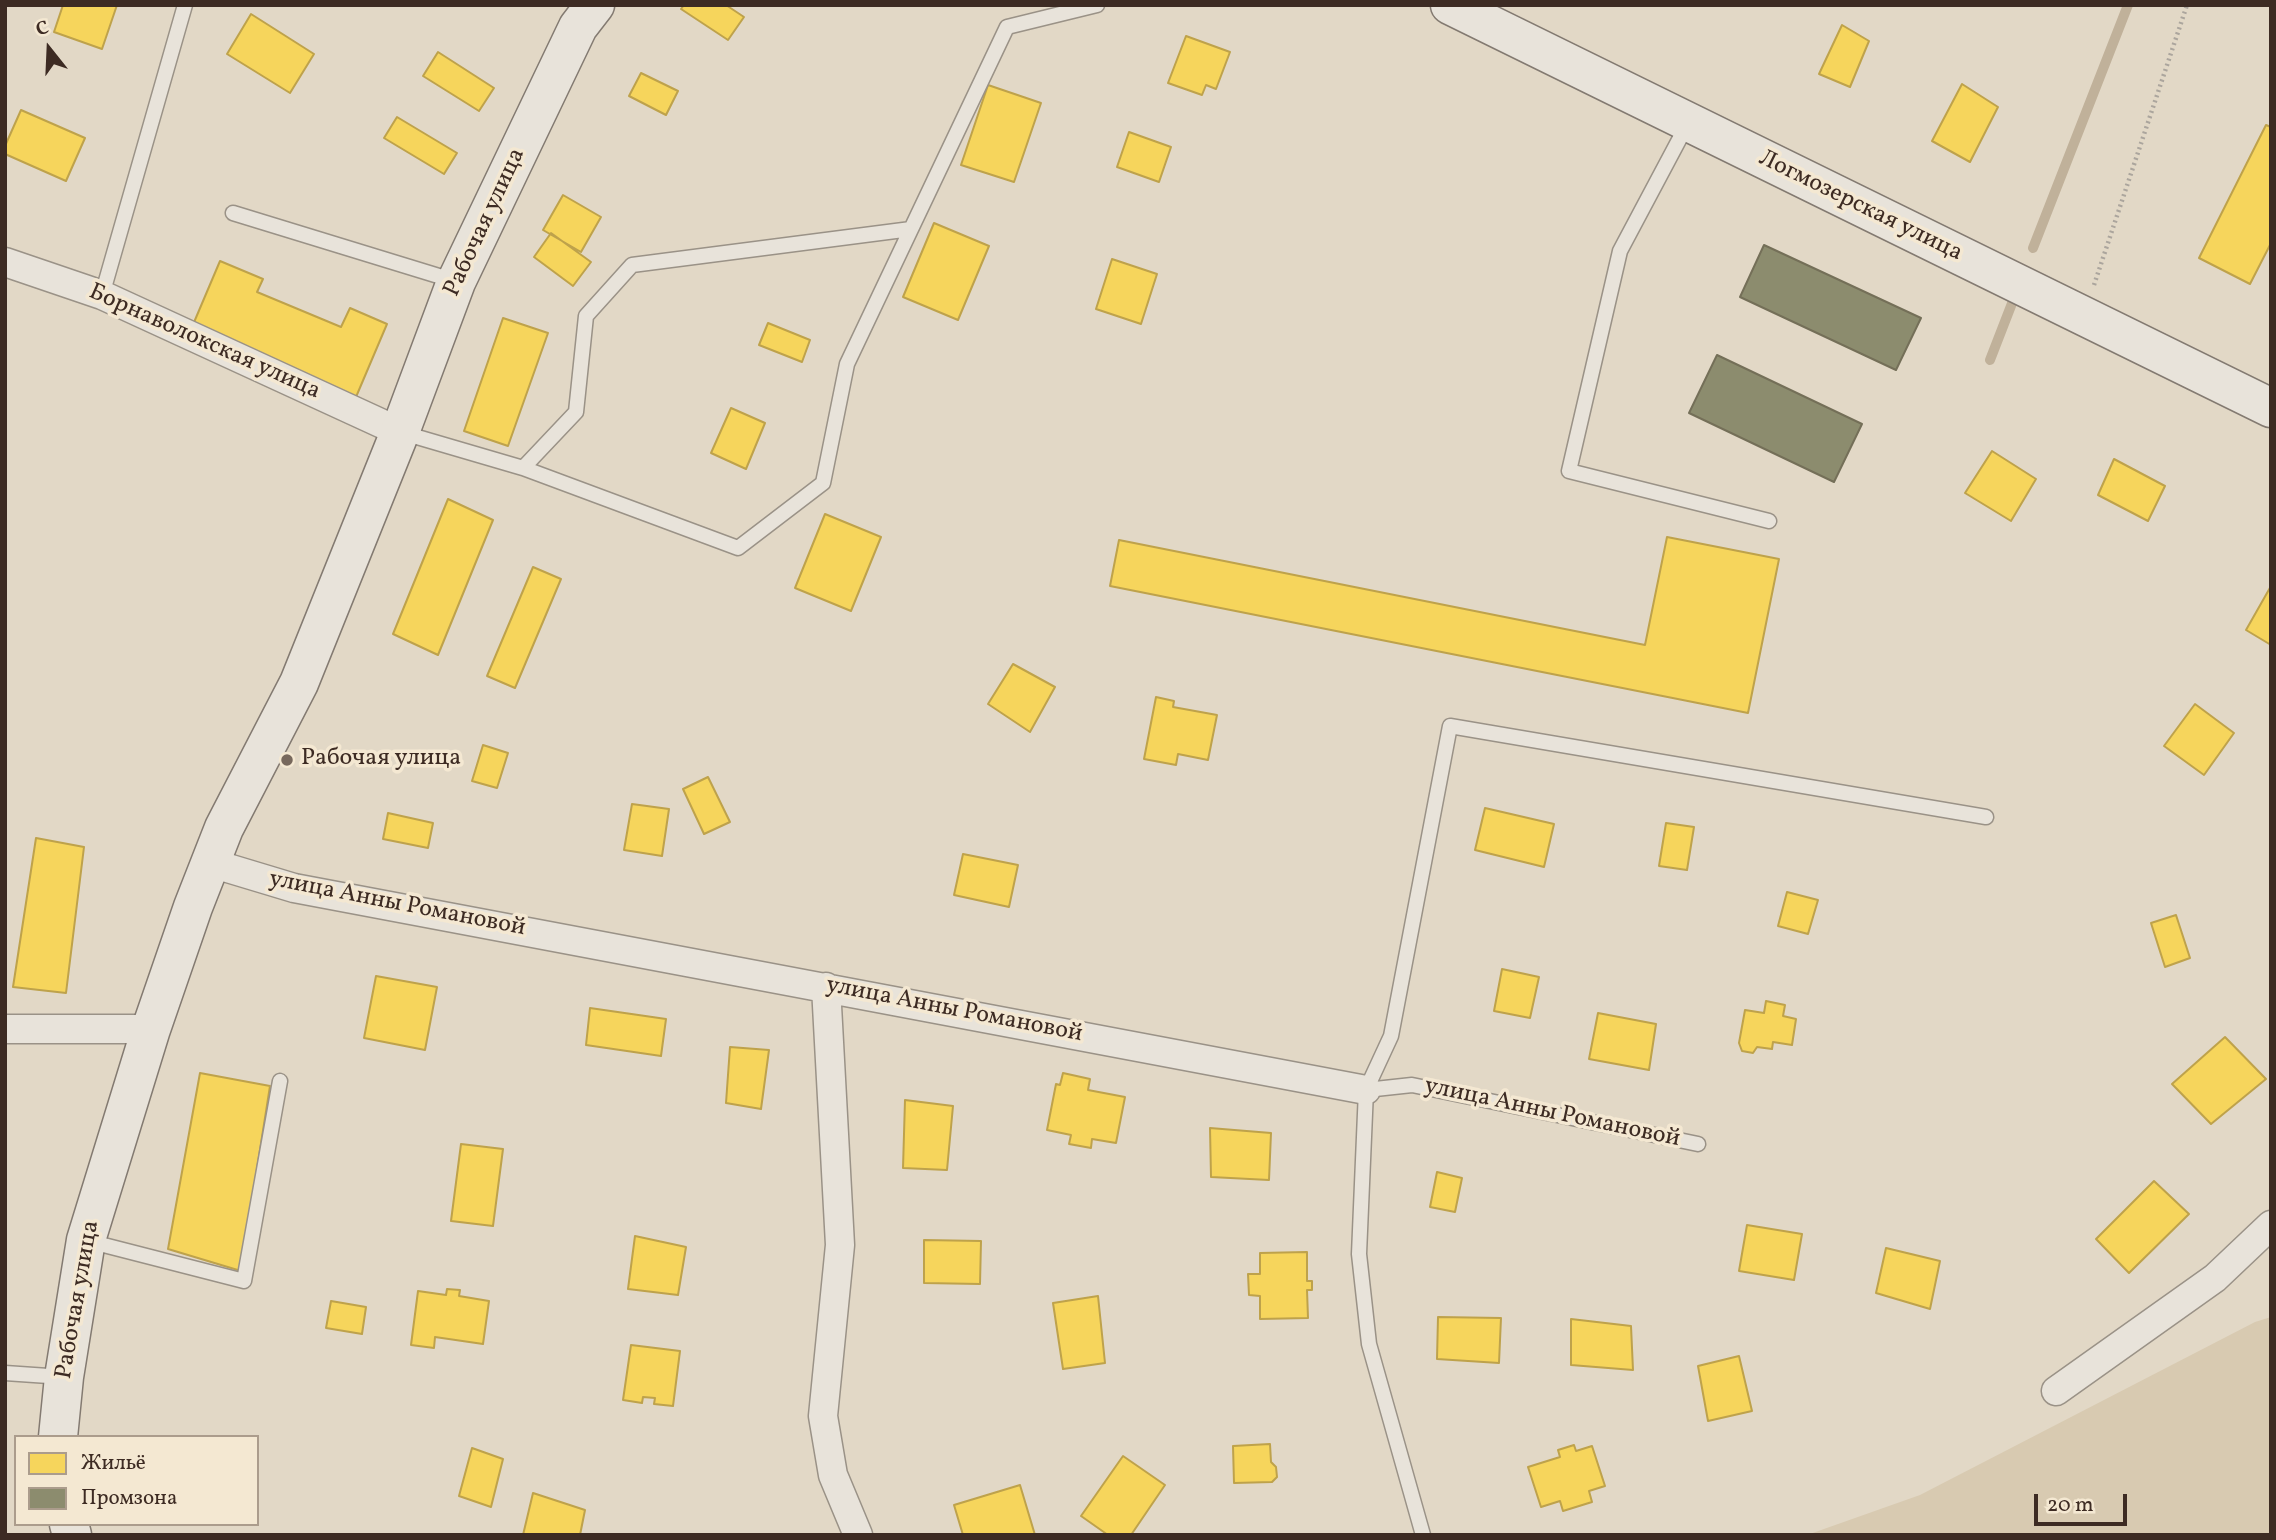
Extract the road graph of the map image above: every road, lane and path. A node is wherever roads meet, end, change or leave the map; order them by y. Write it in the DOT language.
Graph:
graph roads {
  1 [pos="185,5"];
  2 [pos="595,5"];
  3 [pos="1097,5"];
  4 [pos="1450,5"];
  5 [pos="2187,5"];
  6 [pos="1688,122"];
  7 [pos="233,213"];
  8 [pos="911,229"];
  9 [pos="5,262"];
  10 [pos="456,282"];
  11 [pos="102,295"];
  12 [pos="2084,316"];
  13 [pos="2271,408"];
  14 [pos="400,432"];
  15 [pos="523,468"];
  16 [pos="1769,521"];
  17 [pos="1986,817"];
  18 [pos="211,863"];
  19 [pos="826,987"];
  20 [pos="5,1029"];
  21 [pos="151,1029"];
  22 [pos="280,1081"];
  23 [pos="1366,1090"];
  24 [pos="1698,1144"];
  25 [pos="2271,1224"];
  26 [pos="86,1240"];
  27 [pos="5,1373"];
  28 [pos="64,1377"];
  29 [pos="2056,1391"];
  30 [pos="58,1435"];
  31 [pos="858,1535"];
  32 [pos="1423,1535"];
  1 -- 11 [label="lane"];
  2 -- 10 [label="street, Рабочая улица"];
  3 -- 8 [label="lane"];
  4 -- 6 [label="street, Логмозерская улица"];
  5 -- 12 [label="path"];
  6 -- 12 [label="street, Логмозерская улица"];
  6 -- 16 [label="lane"];
  7 -- 10 [label="lane"];
  8 -- 15 [label="lane"];
  8 -- 15 [label="lane"];
  9 -- 11 [label="street, Борнаволокская улица"];
  10 -- 14 [label="street, Рабочая улица"];
  11 -- 14 [label="street, Борнаволокская улица"];
  12 -- 13 [label="street, Логмозерская улица"];
  14 -- 15 [label="lane"];
  14 -- 18 [label="street, Рабочая улица"];
  17 -- 23 [label="lane"];
  18 -- 19 [label="street, улица Анны Романовой"];
  18 -- 21 [label="street, Рабочая улица"];
  19 -- 23 [label="street, улица Анны Романовой"];
  19 -- 31 [label="street"];
  20 -- 21 [label="street"];
  21 -- 26 [label="street, Рабочая улица"];
  22 -- 26 [label="lane"];
  23 -- 24 [label="lane, улица Анны Романовой"];
  23 -- 32 [label="lane"];
  25 -- 29 [label="street"];
  26 -- 28 [label="street, Рабочая улица"];
  27 -- 28 [label="lane"];
  28 -- 30 [label="street, Рабочая улица"];
}
